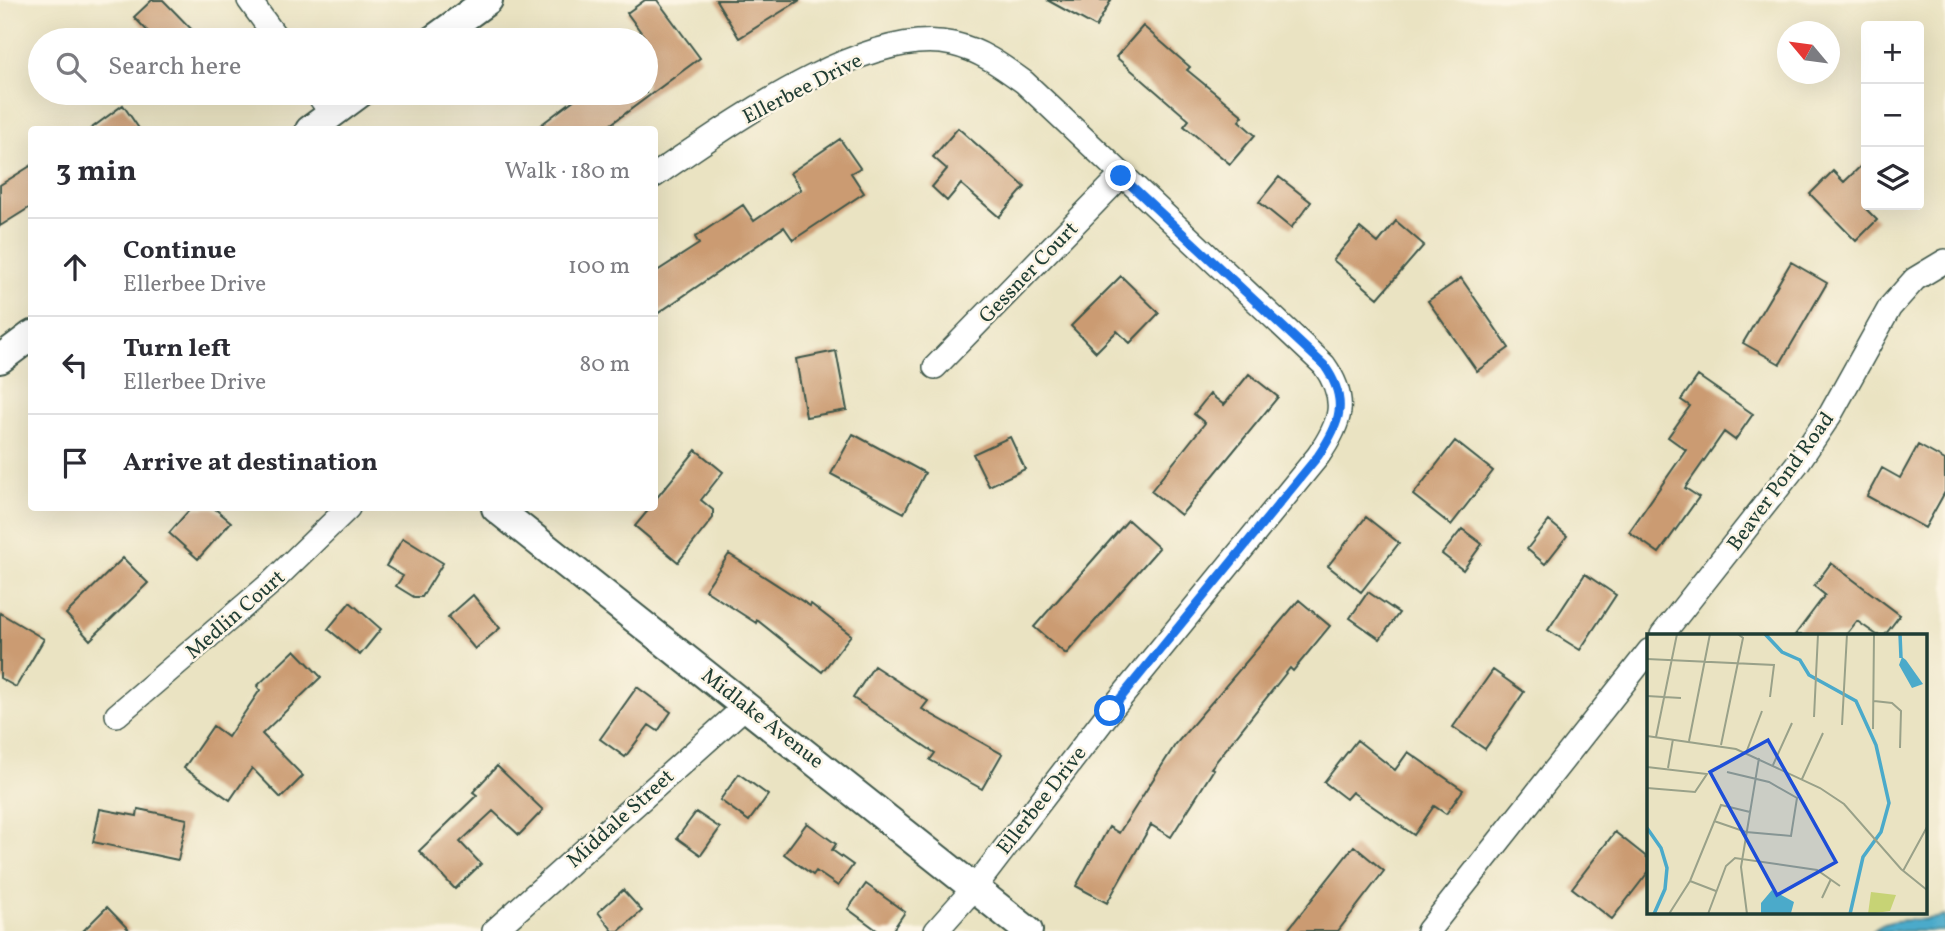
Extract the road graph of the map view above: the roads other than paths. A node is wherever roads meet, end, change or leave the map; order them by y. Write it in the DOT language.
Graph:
graph roads {
  1 [pos="249,0"];
  2 [pos="488,0"];
  3 [pos="269,28"];
  4 [pos="450,28"];
  5 [pos="658,173"];
  6 [pos="1121,176"];
  7 [pos="1945,261"];
  8 [pos="28,337"];
  9 [pos="3,352"];
  10 [pos="935,367"];
  11 [pos="345,511"];
  12 [pos="500,511"];
  13 [pos="1663,634"];
  14 [pos="1647,654"];
  15 [pos="747,705"];
  16 [pos="117,715"];
  17 [pos="975,887"];
  18 [pos="494,931"];
  19 [pos="936,931"];
  20 [pos="1028,931"];
  21 [pos="1428,931"];
  1 -- 3 [label="street"];
  2 -- 4 [label="street"];
  5 -- 6 [label="street, Ellerbee Drive"];
  6 -- 10 [label="street, Gessner Court"];
  6 -- 17 [label="street, Ellerbee Drive"];
  7 -- 13 [label="street, Beaver Pond Road"];
  8 -- 9 [label="street"];
  11 -- 16 [label="street, Medlin Court"];
  12 -- 15 [label="street, Midlake Avenue"];
  14 -- 21 [label="street"];
  15 -- 17 [label="street, Midlake Avenue"];
  15 -- 18 [label="street, Middale Street"];
  17 -- 19 [label="street, Ellerbee Drive"];
  17 -- 20 [label="street, Midlake Avenue"];
}
